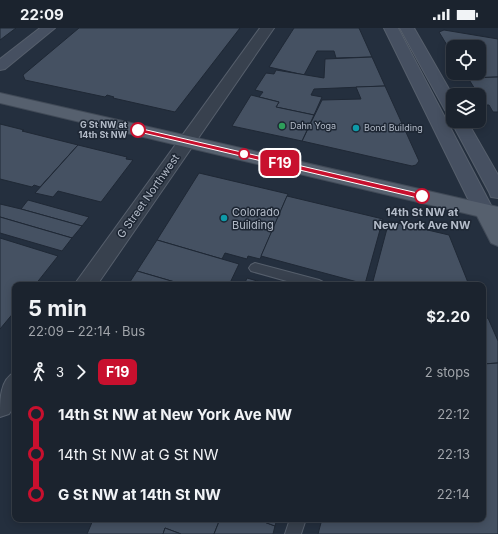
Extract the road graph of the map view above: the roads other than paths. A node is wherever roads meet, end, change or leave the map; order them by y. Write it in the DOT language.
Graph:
graph roads {
  1 [pos="48,28"];
  2 [pos="267,28"];
  3 [pos="391,28"];
  4 [pos="407,28"];
  5 [pos="0,66"];
  6 [pos="0,98"];
  7 [pos="446,98"];
  8 [pos="463,128"];
  9 [pos="187,141"];
  10 [pos="498,192"];
  11 [pos="491,212"];
  12 [pos="498,238"];
  13 [pos="256,268"];
  14 [pos="87,282"];
  15 [pos="308,282"];
  16 [pos="12,388"];
  17 [pos="0,405"];
  18 [pos="297,522"];
  19 [pos="294,534"];
  1 -- 5 [label="main road"];
  2 -- 9 [label="street, G Street Northwest"];
  3 -- 11 [label="main road"];
  4 -- 7 [label="main road"];
  6 -- 9 [label="main road"];
  8 -- 10 [label="main road"];
  9 -- 11 [label="main road"];
  9 -- 14 [label="street, G Street Northwest"];
  11 -- 12 [label="main road"];
  13 -- 15 [label="lane"];
  16 -- 17 [label="street"];
  18 -- 19 [label="lane"];
}
